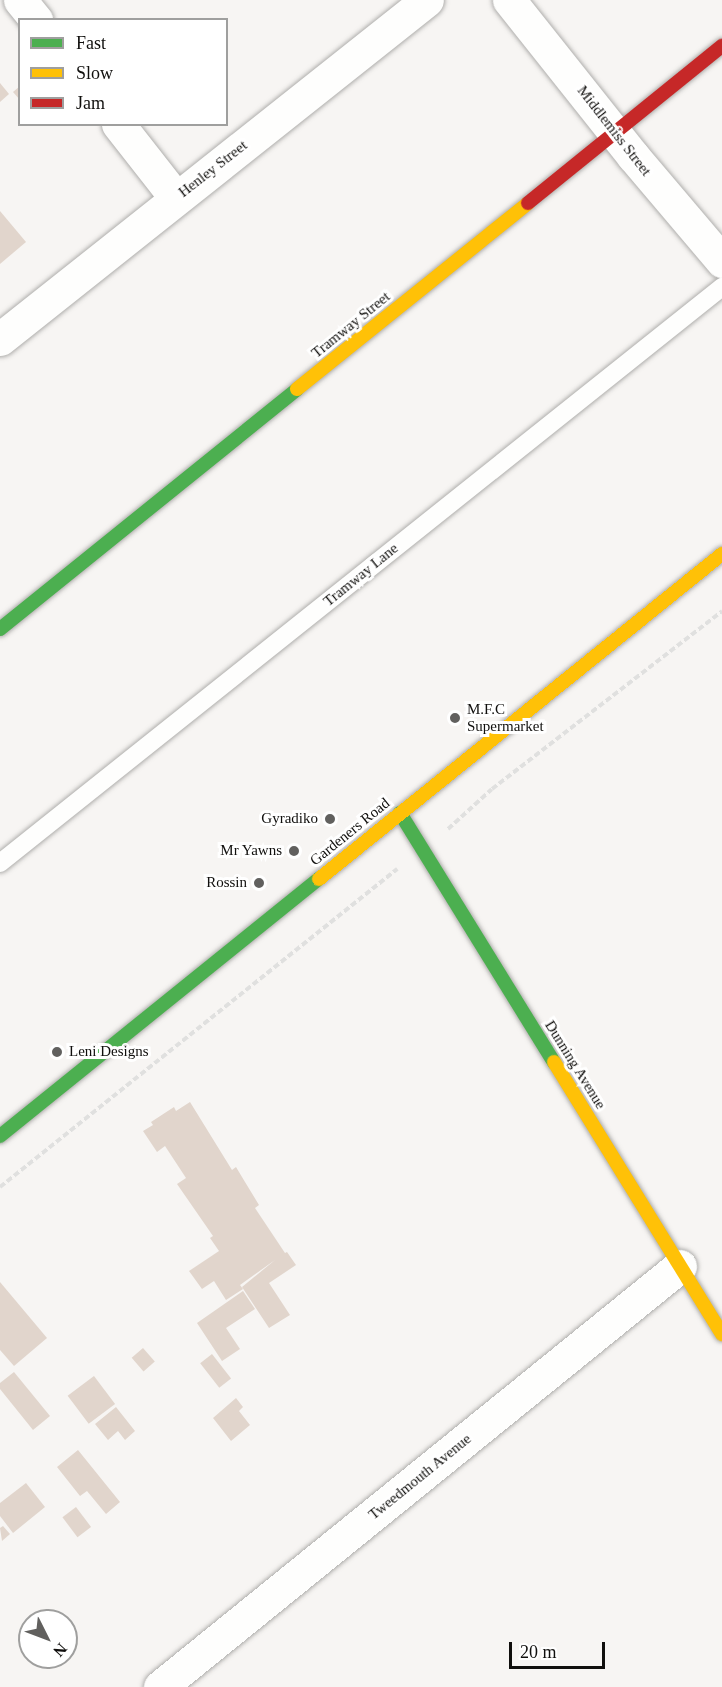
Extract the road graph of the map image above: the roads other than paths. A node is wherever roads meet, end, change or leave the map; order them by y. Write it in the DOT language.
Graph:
graph roads {
  1 [pos="21,0"];
  2 [pos="427,0"];
  3 [pos="509,0"];
  4 [pos="34,18"];
  5 [pos="722,46"];
  6 [pos="120,126"];
  7 [pos="615,132"];
  8 [pos="176,198"];
  9 [pos="722,261"];
  10 [pos="722,287"];
  11 [pos="0,339"];
  12 [pos="722,554"];
  13 [pos="0,629"];
  14 [pos="400,813"];
  15 [pos="0,863"];
  16 [pos="0,1136"];
  17 [pos="680,1266"];
  18 [pos="722,1334"];
  19 [pos="160,1687"];
  1 -- 4 [label="street"];
  2 -- 8 [label="street, Henley Street"];
  3 -- 7 [label="street, Middlemiss Street"];
  5 -- 7 [label="street, Tramway Street"];
  6 -- 8 [label="street"];
  7 -- 9 [label="street, Middlemiss Street"];
  7 -- 13 [label="street, Tramway Street"];
  8 -- 11 [label="street, Henley Street"];
  10 -- 15 [label="lane, Tramway Lane"];
  12 -- 14 [label="street, Gardeners Road"];
  14 -- 16 [label="street, Gardeners Road"];
  14 -- 17 [label="street, Dunning Avenue"];
  17 -- 18 [label="street, Dunning Avenue"];
  17 -- 19 [label="street, Tweedmouth Avenue"];
}
